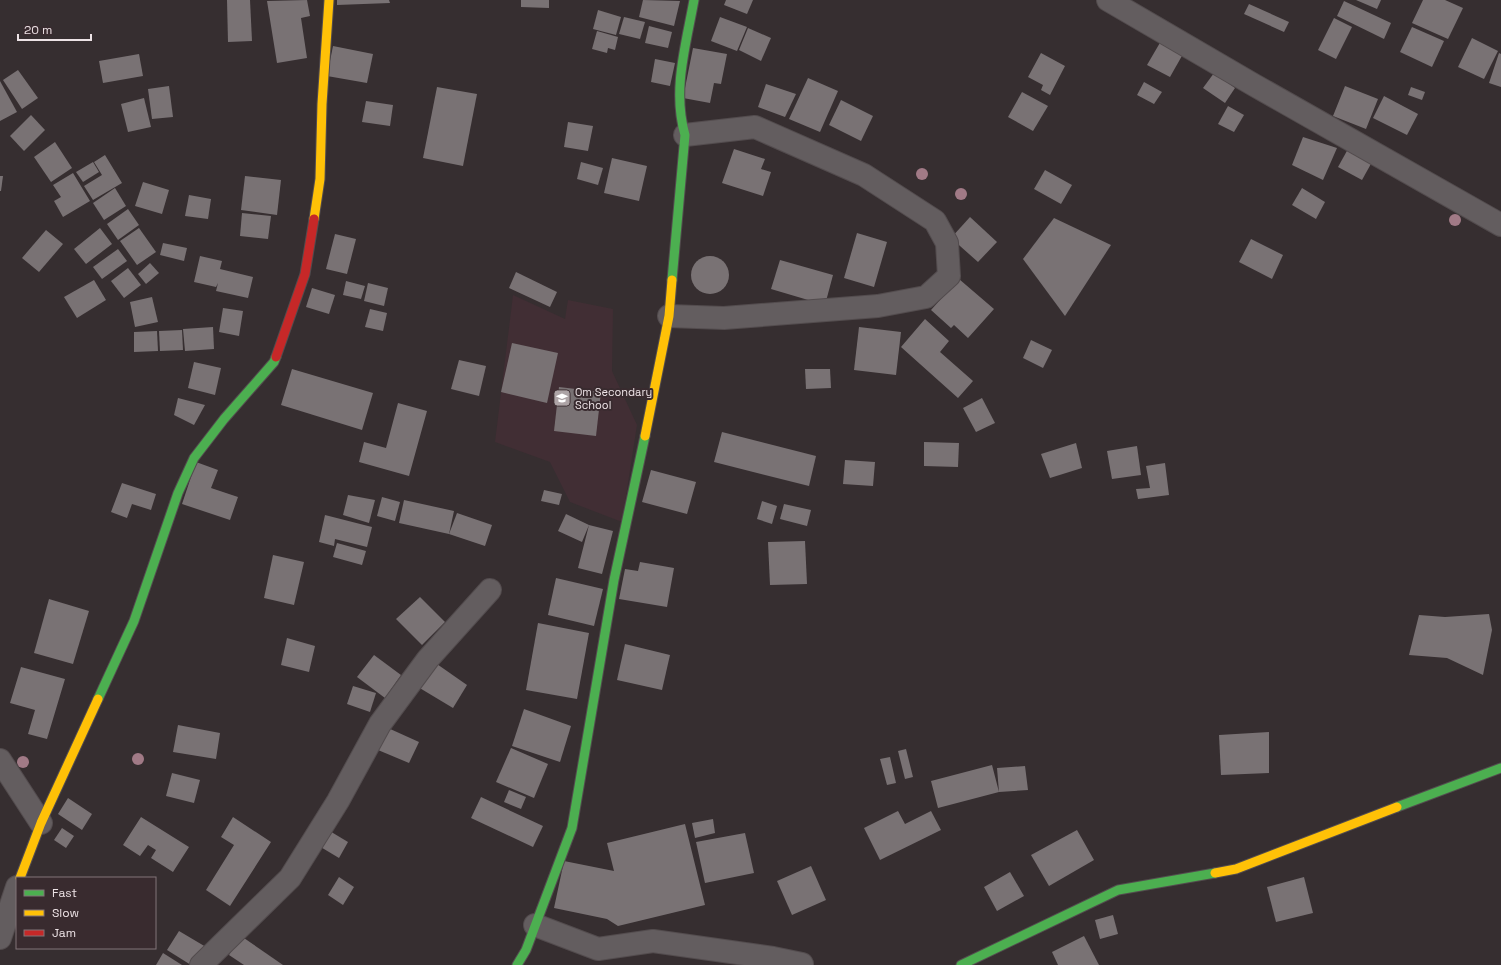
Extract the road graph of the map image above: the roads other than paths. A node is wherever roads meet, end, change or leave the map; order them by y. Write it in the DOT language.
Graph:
graph roads {
  1 [pos="329,0"];
  2 [pos="694,0"];
  3 [pos="1108,0"];
  4 [pos="685,135"];
  5 [pos="1501,225"];
  6 [pos="669,316"];
  7 [pos="490,590"];
  8 [pos="0,760"];
  9 [pos="1501,768"];
  10 [pos="41,823"];
  11 [pos="20,877"];
  12 [pos="16,890"];
  13 [pos="535,925"];
  14 [pos="0,938"];
  15 [pos="802,964"];
  16 [pos="200,965"];
  17 [pos="517,965"];
  18 [pos="961,965"];
  1 -- 10 [label="street"];
  2 -- 4 [label="street"];
  3 -- 5 [label="street"];
  4 -- 6 [label="street"];
  4 -- 6 [label="street"];
  6 -- 13 [label="street"];
  7 -- 16 [label="street"];
  8 -- 10 [label="street"];
  9 -- 18 [label="street"];
  10 -- 11 [label="street"];
  12 -- 14 [label="street"];
  13 -- 15 [label="street"];
  13 -- 17 [label="street"];
}
